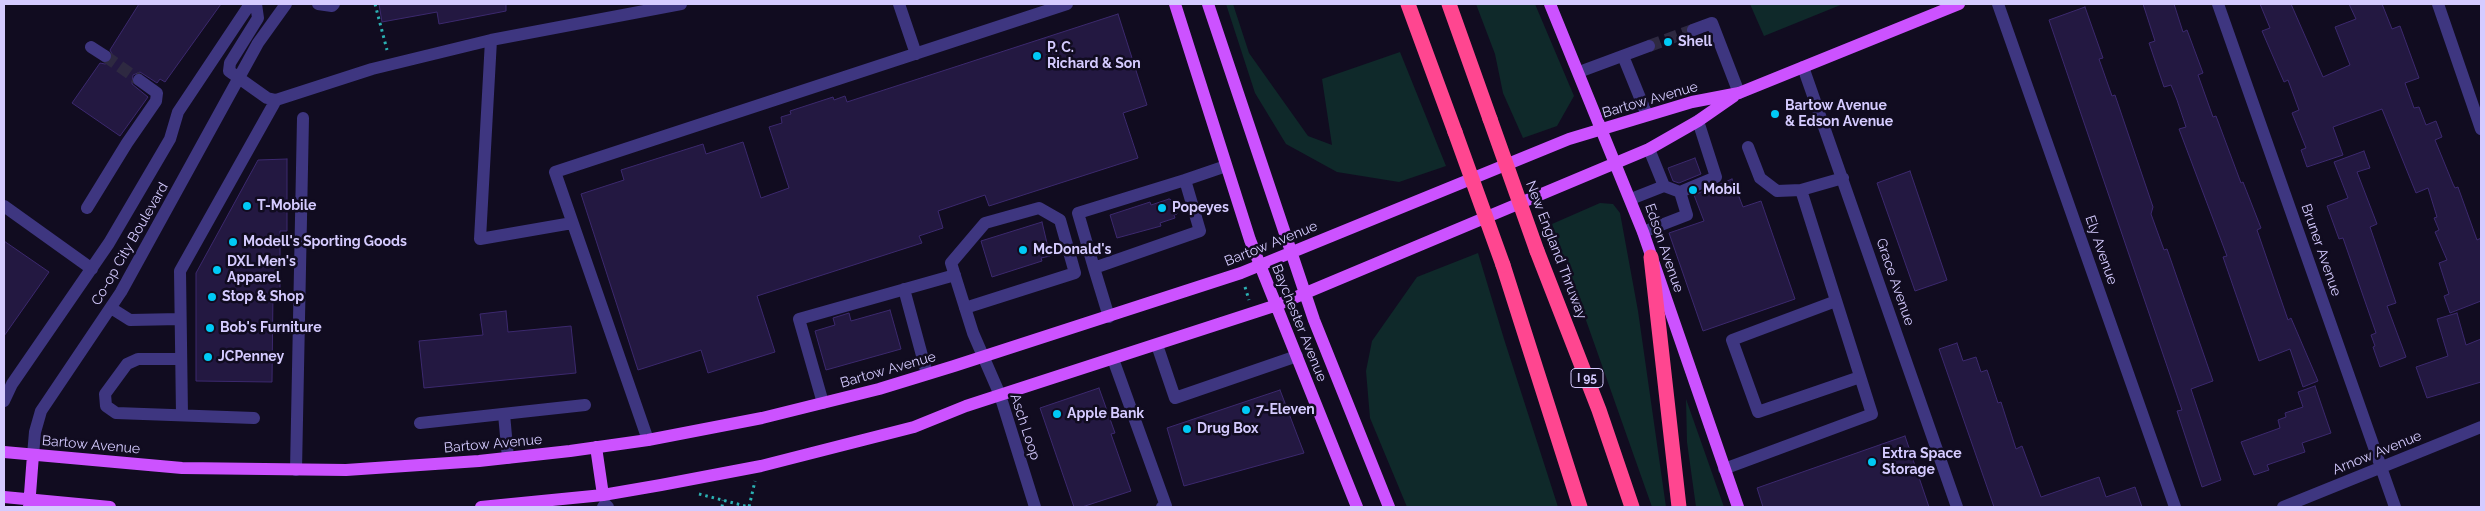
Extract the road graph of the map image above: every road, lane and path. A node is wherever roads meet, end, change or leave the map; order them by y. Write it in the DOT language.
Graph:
graph roads {
  1 [pos="250,4"];
  2 [pos="256,4"];
  3 [pos="286,4"];
  4 [pos="318,4"];
  5 [pos="334,4"];
  6 [pos="375,4"];
  7 [pos="681,4"];
  8 [pos="899,4"];
  9 [pos="1067,4"];
  10 [pos="1175,4"];
  11 [pos="1208,4"];
  12 [pos="1408,4"];
  13 [pos="1449,4"];
  14 [pos="1550,4"];
  15 [pos="1958,4"];
  16 [pos="1998,4"];
  17 [pos="2218,4"];
  18 [pos="2438,4"];
  19 [pos="1693,30"];
  20 [pos="491,40"];
  21 [pos="91,46"];
  22 [pos="1649,46"];
  23 [pos="916,54"];
  24 [pos="105,56"];
  25 [pos="1623,56"];
  26 [pos="391,65"];
  27 [pos="1803,67"];
  28 [pos="1579,72"];
  29 [pos="238,79"];
  30 [pos="139,80"];
  31 [pos="1738,93"];
  32 [pos="276,100"];
  33 [pos="1648,115"];
  34 [pos="303,118"];
  35 [pos="1698,121"];
  36 [pos="2481,128"];
  37 [pos="1602,129"];
  38 [pos="1748,147"];
  39 [pos="1649,149"];
  40 [pos="1616,164"];
  41 [pos="1226,166"];
  42 [pos="1843,178"];
  43 [pos="1185,180"];
  44 [pos="1664,186"];
  45 [pos="1801,190"];
  46 [pos="1680,192"];
  47 [pos="1631,199"];
  48 [pos="4,206"];
  49 [pos="87,208"];
  50 [pos="572,223"];
  51 [pos="1643,232"];
  52 [pos="1291,253"];
  53 [pos="1651,257"];
  54 [pos="1260,266"];
  55 [pos="1094,268"];
  56 [pos="92,269"];
  57 [pos="953,269"];
  58 [pos="1245,287"];
  59 [pos="904,289"];
  60 [pos="1305,293"];
  61 [pos="1249,300"];
  62 [pos="1836,301"];
  63 [pos="1277,305"];
  64 [pos="111,308"];
  65 [pos="965,308"];
  66 [pos="1109,317"];
  67 [pos="180,319"];
  68 [pos="1157,345"];
  69 [pos="1297,356"];
  70 [pos="983,357"];
  71 [pos="180,359"];
  72 [pos="1114,359"];
  73 [pos="927,374"];
  74 [pos="1860,377"];
  75 [pos="1000,396"];
  76 [pos="4,401"];
  77 [pos="823,403"];
  78 [pos="585,405"];
  79 [pos="504,414"];
  80 [pos="182,415"];
  81 [pos="254,418"];
  82 [pos="420,423"];
  83 [pos="2481,427"];
  84 [pos="648,440"];
  85 [pos="596,447"];
  86 [pos="4,452"];
  87 [pos="33,455"];
  88 [pos="508,458"];
  89 [pos="2381,468"];
  90 [pos="1724,469"];
  91 [pos="296,470"];
  92 [pos="755,482"];
  93 [pos="699,494"];
  94 [pos="4,497"];
  95 [pos="723,500"];
  96 [pos="605,503"];
  97 [pos="29,504"];
  98 [pos="110,507"];
  99 [pos="481,507"];
  100 [pos="722,507"];
  101 [pos="1034,507"];
  102 [pos="1162,507"];
  103 [pos="1357,507"];
  104 [pos="1390,507"];
  105 [pos="1580,507"];
  106 [pos="1632,507"];
  107 [pos="1679,507"];
  108 [pos="1738,507"];
  109 [pos="1958,507"];
  110 [pos="2175,507"];
  111 [pos="2283,507"];
  112 [pos="2395,507"];
  1 -- 56 [label="street, Co-op City Boulevard"];
  2 -- 29 [label="street"];
  3 -- 29 [label="street, Co-op City Boulevard"];
  4 -- 5 [label="street"];
  6 -- 26 [label="path"];
  7 -- 20 [label="street"];
  8 -- 23 [label="street"];
  9 -- 23 [label="street"];
  10 -- 41 [label="main road, Baychester Avenue"];
  11 -- 52 [label="main road, Baychester Avenue"];
  12 -- 105 [label="highway, bridge"];
  13 -- 106 [label="highway, New England Thruway / I 95, bridge"];
  14 -- 28 [label="main road, Edson Avenue"];
  15 -- 27 [label="main road, Bartow Avenue"];
  16 -- 110 [label="street, Ely Avenue"];
  17 -- 89 [label="street, Bruner Avenue"];
  18 -- 36 [label="street"];
  19 -- 31 [label="street"];
  20 -- 26 [label="street"];
  20 -- 50 [label="street"];
  21 -- 24 [label="street"];
  22 -- 25 [label="street"];
  23 -- 50 [label="street"];
  25 -- 28 [label="street"];
  25 -- 33 [label="street"];
  26 -- 32 [label="street"];
  27 -- 31 [label="main road, Bartow Avenue"];
  27 -- 42 [label="street, Grace Avenue"];
  28 -- 37 [label="main road, Edson Avenue"];
  29 -- 32 [label="street"];
  29 -- 64 [label="street, Co-op City Boulevard"];
  30 -- 49 [label="street"];
  31 -- 33 [label="main road, Bartow Avenue"];
  31 -- 35 [label="main road, Bartow Avenue"];
  32 -- 67 [label="street"];
  33 -- 37 [label="main road, Bartow Avenue"];
  34 -- 91 [label="street"];
  35 -- 39 [label="main road, Bartow Avenue"];
  35 -- 46 [label="street"];
  37 -- 40 [label="main road, Edson Avenue"];
  37 -- 52 [label="main road, Bartow Avenue"];
  38 -- 45 [label="street"];
  39 -- 40 [label="main road, Bartow Avenue"];
  39 -- 44 [label="street"];
  40 -- 47 [label="main road, Edson Avenue"];
  40 -- 60 [label="main road, Bartow Avenue"];
  41 -- 43 [label="street"];
  41 -- 54 [label="main road, Baychester Avenue"];
  42 -- 45 [label="street"];
  42 -- 109 [label="street, Grace Avenue"];
  43 -- 55 [label="street"];
  43 -- 55 [label="street"];
  44 -- 46 [label="street"];
  44 -- 47 [label="street"];
  45 -- 62 [label="street"];
  46 -- 51 [label="street"];
  47 -- 51 [label="main road, Edson Avenue"];
  48 -- 56 [label="street"];
  50 -- 84 [label="street"];
  51 -- 53 [label="main road, Edson Avenue"];
  52 -- 54 [label="main road, Bartow Avenue"];
  52 -- 60 [label="main road, Baychester Avenue"];
  53 -- 90 [label="main road, Edson Avenue"];
  53 -- 107 [label="highway"];
  54 -- 63 [label="main road, Baychester Avenue"];
  54 -- 66 [label="main road, Bartow Avenue"];
  55 -- 66 [label="street"];
  56 -- 76 [label="street, Co-op City Boulevard"];
  57 -- 59 [label="street"];
  57 -- 65 [label="street, Asch Loop"];
  57 -- 65 [label="street"];
  58 -- 61 [label="path"];
  59 -- 73 [label="street"];
  59 -- 77 [label="street"];
  60 -- 63 [label="main road, Bartow Avenue"];
  60 -- 104 [label="main road, Baychester Avenue"];
  62 -- 74 [label="street"];
  62 -- 74 [label="street"];
  63 -- 68 [label="main road, Bartow Avenue"];
  63 -- 69 [label="main road, Baychester Avenue"];
  64 -- 67 [label="street"];
  64 -- 87 [label="street, Co-op City Boulevard"];
  65 -- 70 [label="street, Asch Loop"];
  66 -- 70 [label="main road, Bartow Avenue"];
  67 -- 71 [label="street"];
  68 -- 69 [label="street"];
  68 -- 72 [label="main road, Bartow Avenue"];
  69 -- 103 [label="main road, Baychester Avenue"];
  70 -- 73 [label="main road, Bartow Avenue"];
  70 -- 75 [label="street, Asch Loop"];
  71 -- 80 [label="street"];
  71 -- 80 [label="street"];
  72 -- 75 [label="main road, Bartow Avenue"];
  72 -- 102 [label="street"];
  73 -- 77 [label="main road, Bartow Avenue"];
  74 -- 90 [label="street"];
  75 -- 96 [label="main road, Bartow Avenue"];
  75 -- 101 [label="street, Asch Loop"];
  77 -- 84 [label="main road, Bartow Avenue"];
  78 -- 79 [label="street"];
  79 -- 82 [label="street"];
  79 -- 88 [label="street"];
  80 -- 81 [label="street"];
  83 -- 89 [label="street, Arnow Avenue"];
  84 -- 85 [label="main road, Bartow Avenue"];
  85 -- 88 [label="main road, Bartow Avenue"];
  85 -- 96 [label="main road"];
  86 -- 87 [label="main road, Bartow Avenue"];
  87 -- 91 [label="main road, Bartow Avenue"];
  87 -- 97 [label="main road, Co-op City Boulevard"];
  88 -- 91 [label="main road, Bartow Avenue"];
  89 -- 111 [label="street, Arnow Avenue"];
  89 -- 112 [label="street, Bruner Avenue"];
  90 -- 108 [label="main road, Edson Avenue"];
  92 -- 95 [label="path"];
  93 -- 95 [label="path"];
  94 -- 97 [label="main road"];
  95 -- 100 [label="path"];
  96 -- 99 [label="main road, Bartow Avenue"];
  97 -- 98 [label="main road"];
}
